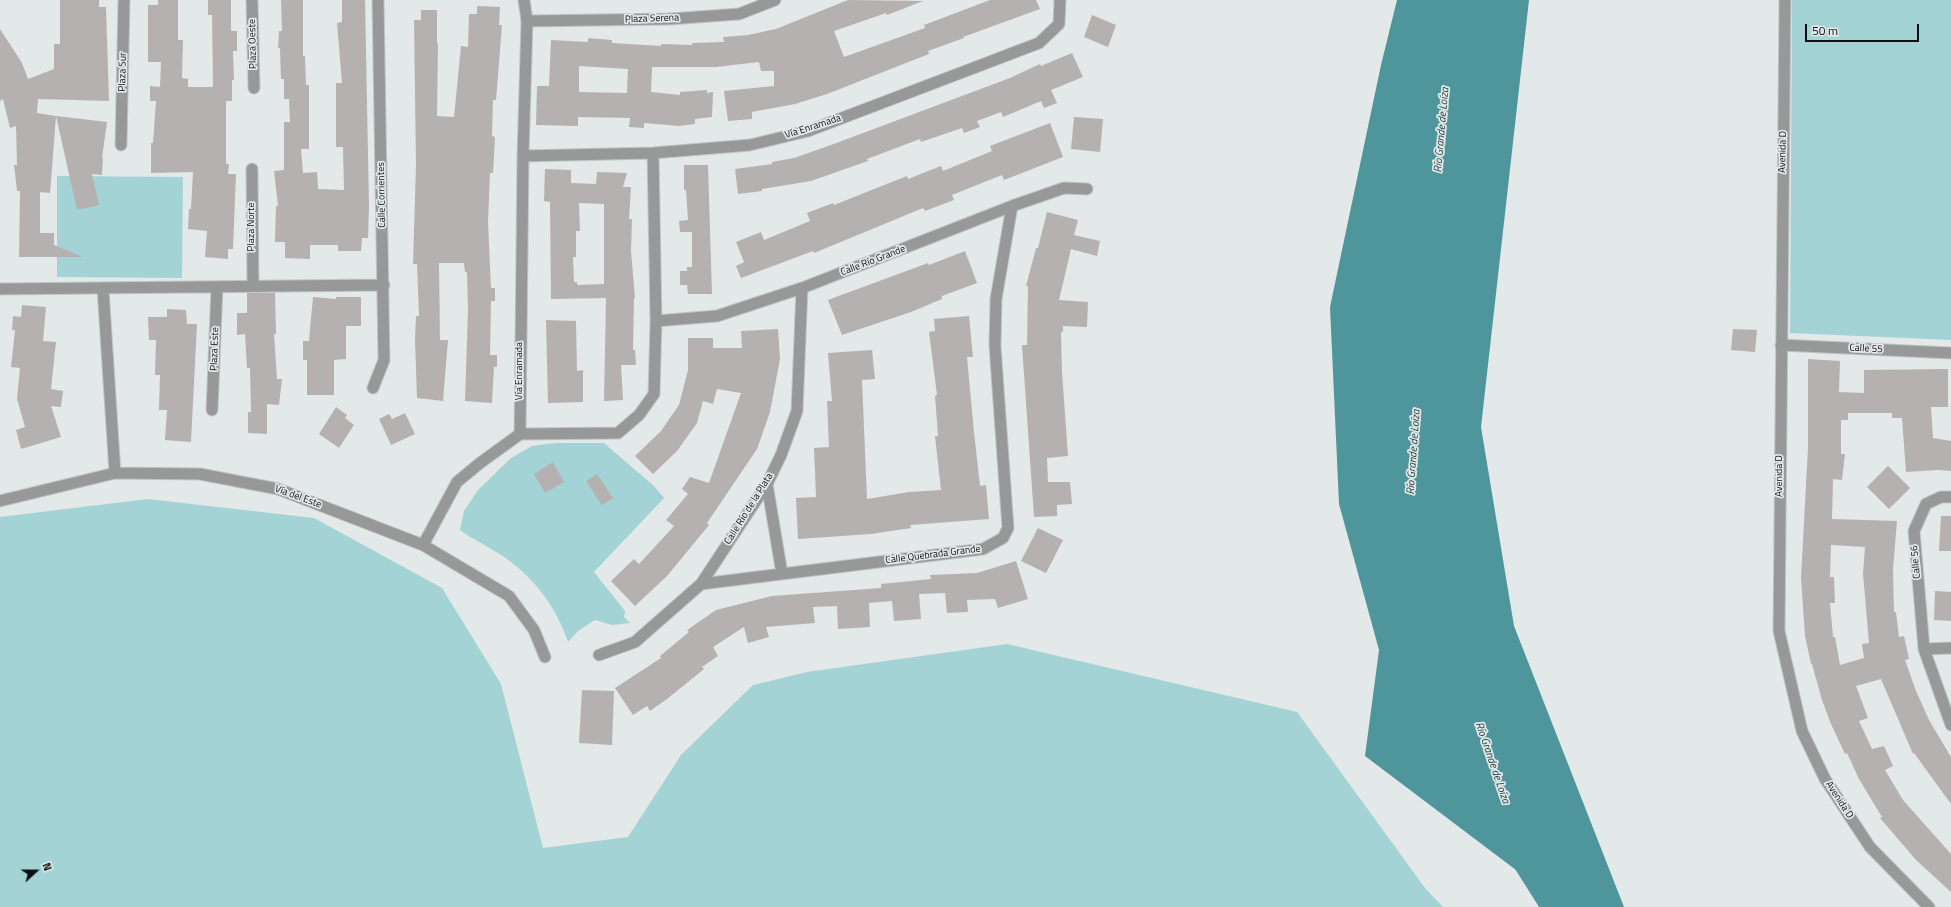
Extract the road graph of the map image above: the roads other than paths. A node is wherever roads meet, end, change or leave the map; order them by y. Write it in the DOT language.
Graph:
graph roads {
  1 [pos="124,0"];
  2 [pos="252,0"];
  3 [pos="378,0"];
  4 [pos="524,0"];
  5 [pos="775,0"];
  6 [pos="1060,0"];
  7 [pos="1785,0"];
  8 [pos="527,21"];
  9 [pos="254,88"];
  10 [pos="121,145"];
  11 [pos="653,153"];
  12 [pos="523,156"];
  13 [pos="252,169"];
  14 [pos="1087,189"];
  15 [pos="1012,206"];
  16 [pos="384,285"];
  17 [pos="253,286"];
  18 [pos="217,287"];
  19 [pos="802,288"];
  20 [pos="0,289"];
  21 [pos="103,289"];
  22 [pos="656,321"];
  23 [pos="1781,345"];
  24 [pos="1951,353"];
  25 [pos="373,388"];
  26 [pos="212,410"];
  27 [pos="520,434"];
  28 [pos="115,473"];
  29 [pos="767,484"];
  30 [pos="1951,497"];
  31 [pos="0,500"];
  32 [pos="423,545"];
  33 [pos="782,574"];
  34 [pos="701,584"];
  35 [pos="1951,648"];
  36 [pos="1924,649"];
  37 [pos="599,655"];
  38 [pos="545,657"];
  39 [pos="1951,725"];
  40 [pos="1929,907"];
  1 -- 10 [label="street, Plaza Sur"];
  2 -- 9 [label="street, Plaza Oeste"];
  3 -- 16 [label="street, Calle Corrientes"];
  4 -- 8 [label="street, Vía Enramada"];
  5 -- 8 [label="street, Plaza Serena"];
  6 -- 11 [label="street, Vía Enramada"];
  7 -- 23 [label="street, Avenida D"];
  8 -- 12 [label="street, Vía Enramada"];
  11 -- 12 [label="street, Vía Enramada"];
  11 -- 22 [label="street"];
  12 -- 27 [label="street, Vía Enramada"];
  13 -- 17 [label="street, Plaza Norte"];
  14 -- 15 [label="street, Calle Río Grande"];
  15 -- 19 [label="street, Calle Río Grande"];
  15 -- 33 [label="street, Calle Quebrada Grande"];
  16 -- 17 [label="street"];
  16 -- 25 [label="street, Calle Corrientes"];
  17 -- 18 [label="street"];
  18 -- 21 [label="street"];
  18 -- 26 [label="street, Plaza Este"];
  19 -- 22 [label="street, Calle Río Grande"];
  19 -- 29 [label="street, Calle Río de la Plata"];
  20 -- 21 [label="street"];
  21 -- 28 [label="street"];
  22 -- 27 [label="street"];
  23 -- 24 [label="street, Calle 55"];
  23 -- 40 [label="street, Avenida D"];
  27 -- 32 [label="street"];
  28 -- 31 [label="street, Vía del Este"];
  28 -- 32 [label="street, Vía del Este"];
  29 -- 33 [label="street"];
  29 -- 34 [label="street, Calle Río de la Plata"];
  30 -- 36 [label="street, Calle 56"];
  32 -- 38 [label="street, Vía del Este"];
  33 -- 34 [label="street, Calle Quebrada Grande"];
  34 -- 37 [label="street"];
  35 -- 36 [label="street"];
  36 -- 39 [label="street, Calle 56"];
}
